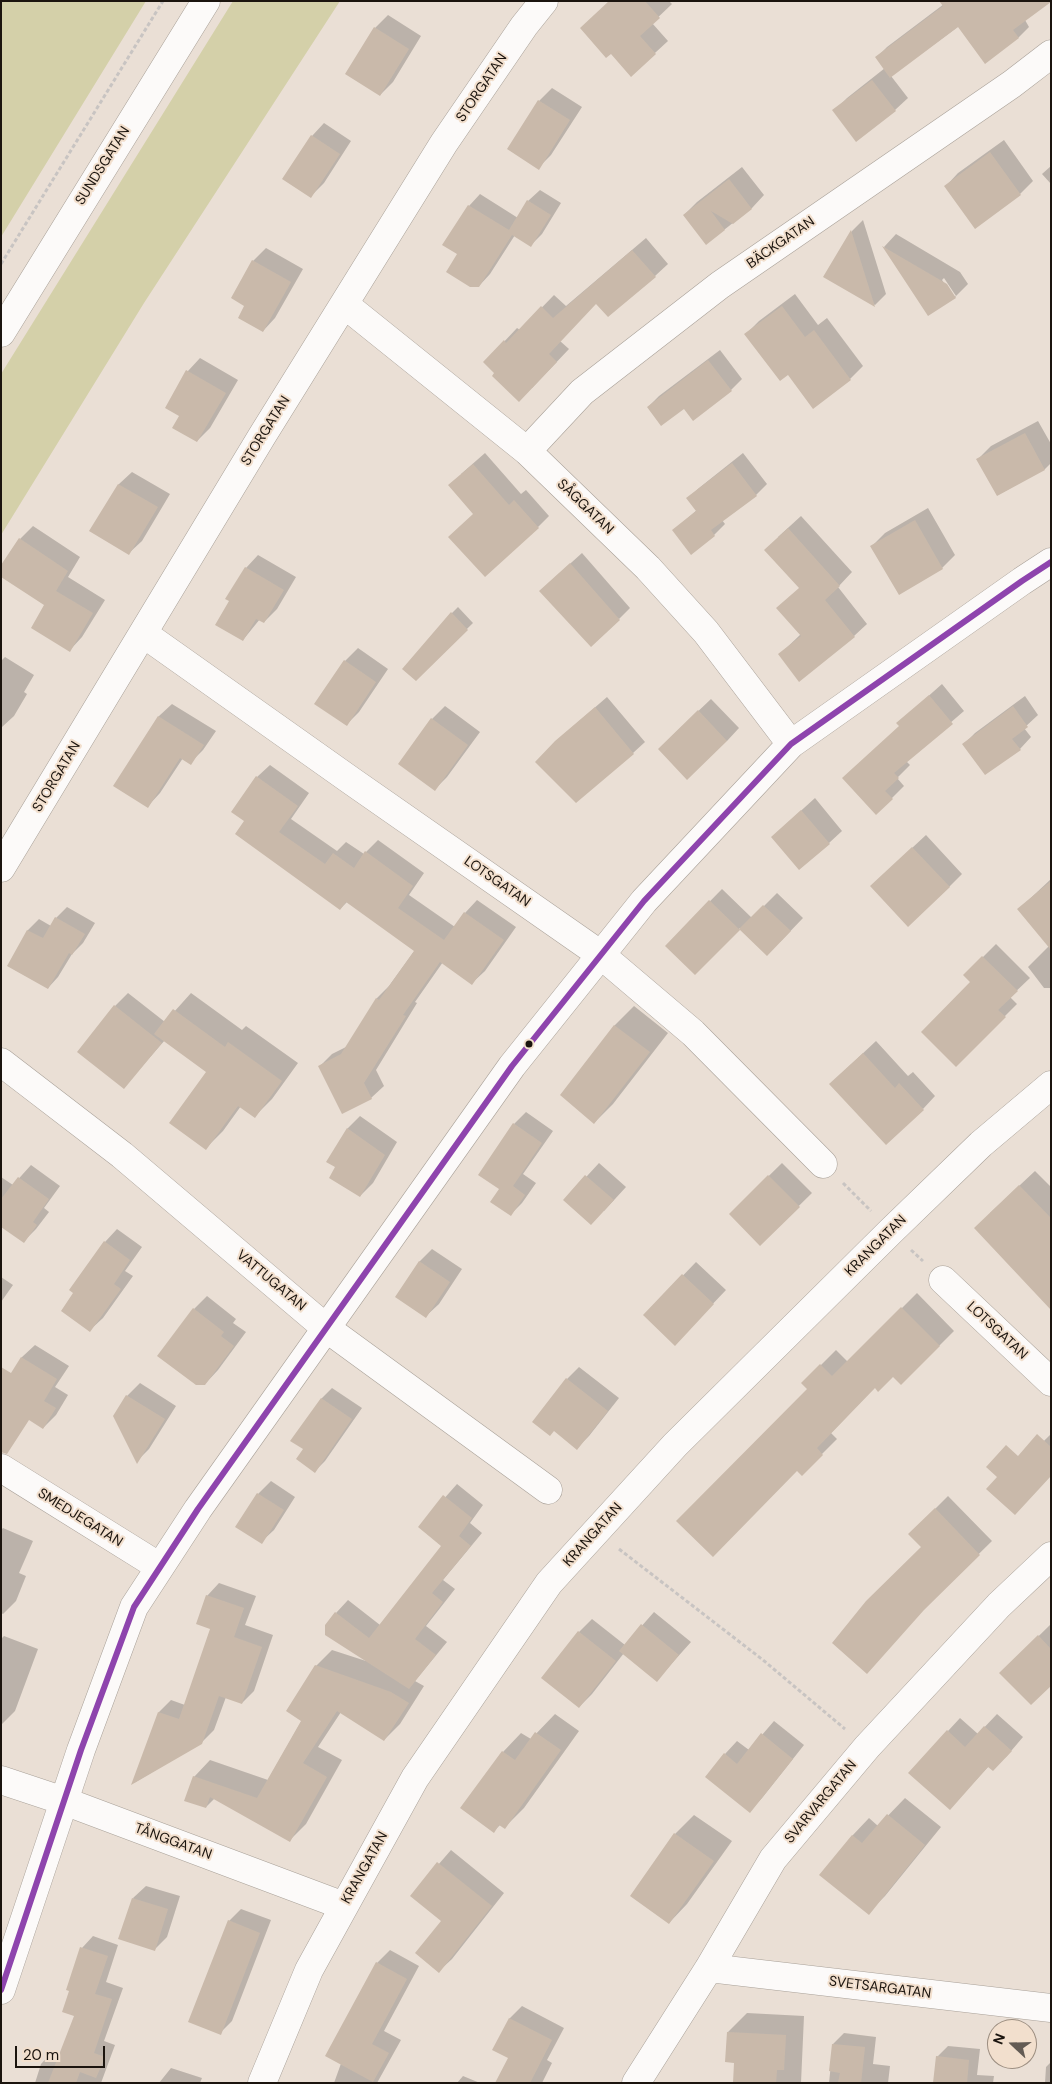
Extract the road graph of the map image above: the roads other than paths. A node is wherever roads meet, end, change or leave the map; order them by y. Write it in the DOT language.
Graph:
graph roads {
  1 [pos="206,1"];
  2 [pos="544,1"];
  3 [pos="1051,54"];
  4 [pos="344,304"];
  5 [pos="1,333"];
  6 [pos="527,450"];
  7 [pos="1051,562"];
  8 [pos="144,634"];
  9 [pos="791,744"];
  10 [pos="1,868"];
  11 [pos="601,955"];
  12 [pos="1,1062"];
  13 [pos="1051,1085"];
  14 [pos="823,1164"];
  15 [pos="943,1280"];
  16 [pos="326,1328"];
  17 [pos="1051,1382"];
  18 [pos="1,1468"];
  19 [pos="548,1490"];
  20 [pos="1051,1556"];
  21 [pos="160,1567"];
  22 [pos="1,1780"];
  23 [pos="64,1801"];
  24 [pos="344,1906"];
  25 [pos="709,1968"];
  26 [pos="1,1990"];
  27 [pos="1051,2008"];
  28 [pos="262,2083"];
  29 [pos="636,2083"];
  1 -- 5 [label="street, SUNDSGATAN"];
  2 -- 4 [label="street, STORGATAN"];
  3 -- 6 [label="street, BÄCKGATAN"];
  4 -- 6 [label="street, SÅGGATAN"];
  4 -- 8 [label="street, STORGATAN"];
  6 -- 9 [label="street, SÅGGATAN"];
  7 -- 9 [label="street"];
  8 -- 10 [label="street, STORGATAN"];
  8 -- 11 [label="street, LOTSGATAN"];
  9 -- 11 [label="street"];
  11 -- 14 [label="street, LOTSGATAN"];
  11 -- 16 [label="street"];
  12 -- 16 [label="street, VATTUGATAN"];
  13 -- 24 [label="street, KRANGATAN"];
  15 -- 17 [label="street, LOTSGATAN"];
  16 -- 19 [label="street, VATTUGATAN"];
  16 -- 21 [label="street"];
  18 -- 21 [label="street, SMEDJEGATAN"];
  20 -- 25 [label="street, SVARVARGATAN"];
  21 -- 23 [label="street"];
  22 -- 23 [label="street, TÅNGGATAN"];
  23 -- 24 [label="street, TÅNGGATAN"];
  23 -- 26 [label="street"];
  24 -- 28 [label="street, KRANGATAN"];
  25 -- 27 [label="street, SVETSARGATAN"];
  25 -- 29 [label="street, SVARVARGATAN"];
}
